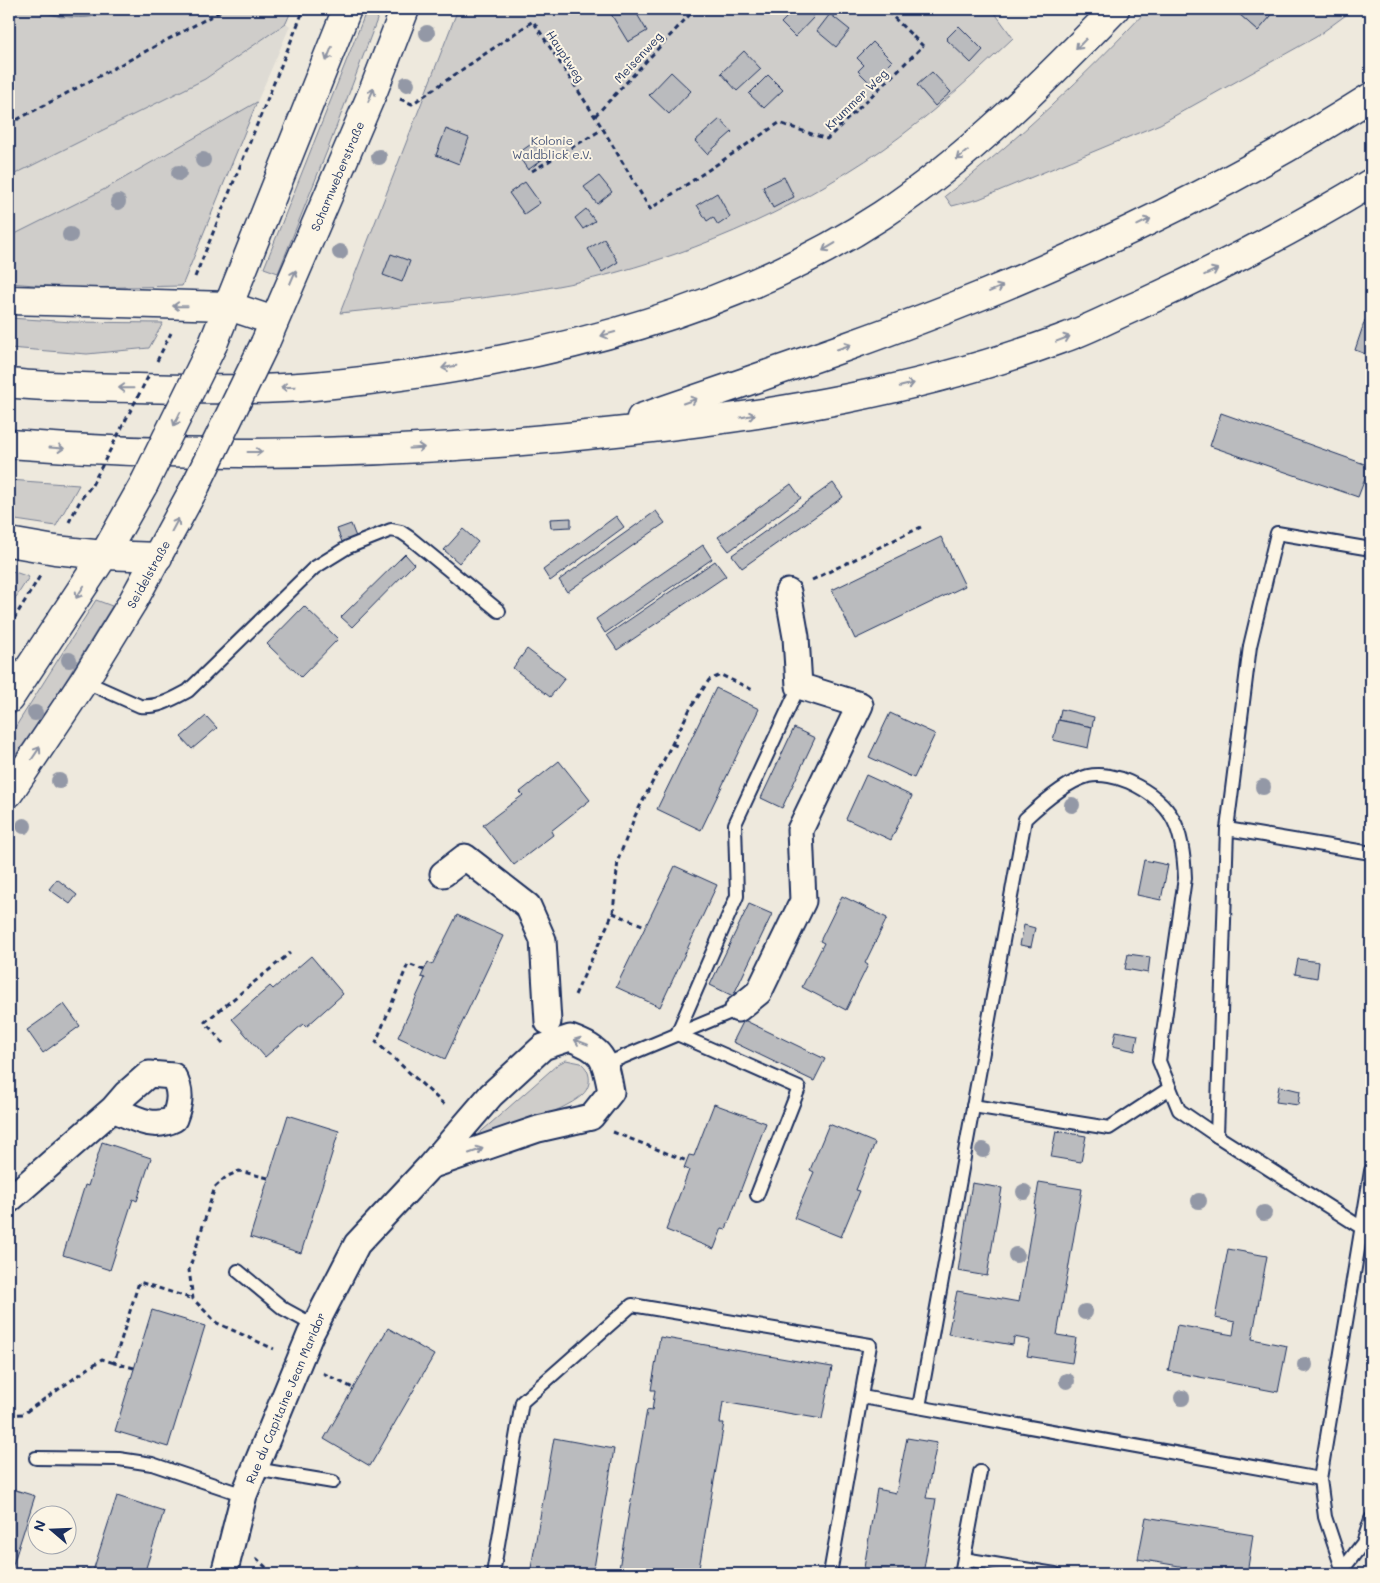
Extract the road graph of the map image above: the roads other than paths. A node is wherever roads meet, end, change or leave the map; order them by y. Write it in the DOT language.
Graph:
graph roads {
  1 [pos="347,9"];
  2 [pos="405,9"];
  3 [pos="1115,9"];
  4 [pos="1371,98"];
  5 [pos="1371,183"];
  6 [pos="9,300"];
  7 [pos="229,306"];
  8 [pos="723,313"];
  9 [pos="655,322"];
  10 [pos="270,332"];
  11 [pos="9,383"];
  12 [pos="595,435"];
  13 [pos="9,444"];
  14 [pos="9,542"];
  15 [pos="1371,549"];
  16 [pos="104,555"];
  17 [pos="158,557"];
  18 [pos="788,592"];
  19 [pos="499,611"];
  20 [pos="84,681"];
  21 [pos="799,686"];
  22 [pos="9,699"];
  23 [pos="9,793"];
  24 [pos="1227,829"];
  25 [pos="1371,853"];
  26 [pos="443,874"];
  27 [pos="738,1009"];
  28 [pos="548,1033"];
  29 [pos="677,1034"];
  30 [pos="606,1064"];
  31 [pos="1170,1088"];
  32 [pos="973,1106"];
  33 [pos="114,1109"];
  34 [pos="1217,1136"];
  35 [pos="430,1166"];
  36 [pos="1371,1171"];
  37 [pos="757,1195"];
  38 [pos="9,1200"];
  39 [pos="1369,1203"];
  40 [pos="1362,1228"];
  41 [pos="238,1271"];
  42 [pos="315,1326"];
  43 [pos="862,1397"];
  44 [pos="919,1407"];
  45 [pos="36,1458"];
  46 [pos="255,1469"];
  47 [pos="980,1472"];
  48 [pos="1320,1479"];
  49 [pos="333,1482"];
  50 [pos="244,1494"];
  51 [pos="1371,1519"];
  52 [pos="964,1559"];
  53 [pos="1343,1572"];
  54 [pos="224,1574"];
  55 [pos="494,1574"];
  56 [pos="830,1574"];
  57 [pos="961,1574"];
  58 [pos="1055,1574"];
  1 -- 7 [label="main road, one-way"];
  10 -- 2 [label="main road, Scharnweberstraße, one-way"];
  3 -- 9 [label="main road, one-way"];
  12 -- 4 [label="main road, one-way"];
  12 -- 5 [label="main road, one-way"];
  7 -- 6 [label="main road, one-way"];
  7 -- 10 [label="main road"];
  7 -- 16 [label="main road, one-way, bridge"];
  8 -- 9 [label="main road"];
  9 -- 11 [label="main road, one-way"];
  17 -- 10 [label="main road, Seidelstraße, one-way, bridge"];
  13 -- 12 [label="main road, one-way"];
  14 -- 16 [label="main road"];
  15 -- 24 [label="lane"];
  16 -- 17 [label="main road"];
  16 -- 22 [label="main road, one-way"];
  17 -- 20 [label="main road, Seidelstraße"];
  18 -- 21 [label="street"];
  19 -- 20 [label="lane"];
  23 -- 20 [label="main road, Seidelstraße, one-way"];
  21 -- 27 [label="street"];
  21 -- 29 [label="lane"];
  24 -- 25 [label="lane"];
  24 -- 34 [label="lane"];
  26 -- 28 [label="street"];
  27 -- 29 [label="lane"];
  30 -- 28 [label="street, Rue du Capitaine Jean Maridor, one-way"];
  28 -- 35 [label="street, Rue du Capitaine Jean Maridor"];
  29 -- 30 [label="lane"];
  29 -- 37 [label="lane"];
  35 -- 30 [label="street, Rue du Capitaine Jean Maridor, one-way"];
  31 -- 32 [label="lane"];
  31 -- 32 [label="lane"];
  31 -- 34 [label="lane"];
  32 -- 44 [label="lane"];
  33 -- 38 [label="street"];
  34 -- 40 [label="lane"];
  35 -- 42 [label="street, Rue du Capitaine Jean Maridor"];
  36 -- 39 [label="lane"];
  39 -- 40 [label="lane"];
  40 -- 48 [label="lane"];
  41 -- 42 [label="lane"];
  42 -- 46 [label="street, Rue du Capitaine Jean Maridor"];
  43 -- 44 [label="lane"];
  43 -- 55 [label="lane"];
  43 -- 56 [label="lane"];
  44 -- 48 [label="lane"];
  45 -- 50 [label="lane"];
  46 -- 49 [label="lane"];
  46 -- 50 [label="street, Rue du Capitaine Jean Maridor"];
  47 -- 52 [label="lane"];
  48 -- 53 [label="lane"];
  50 -- 54 [label="street, Rue du Capitaine Jean Maridor"];
  51 -- 53 [label="lane"];
  52 -- 57 [label="lane"];
  52 -- 58 [label="lane"];
}
